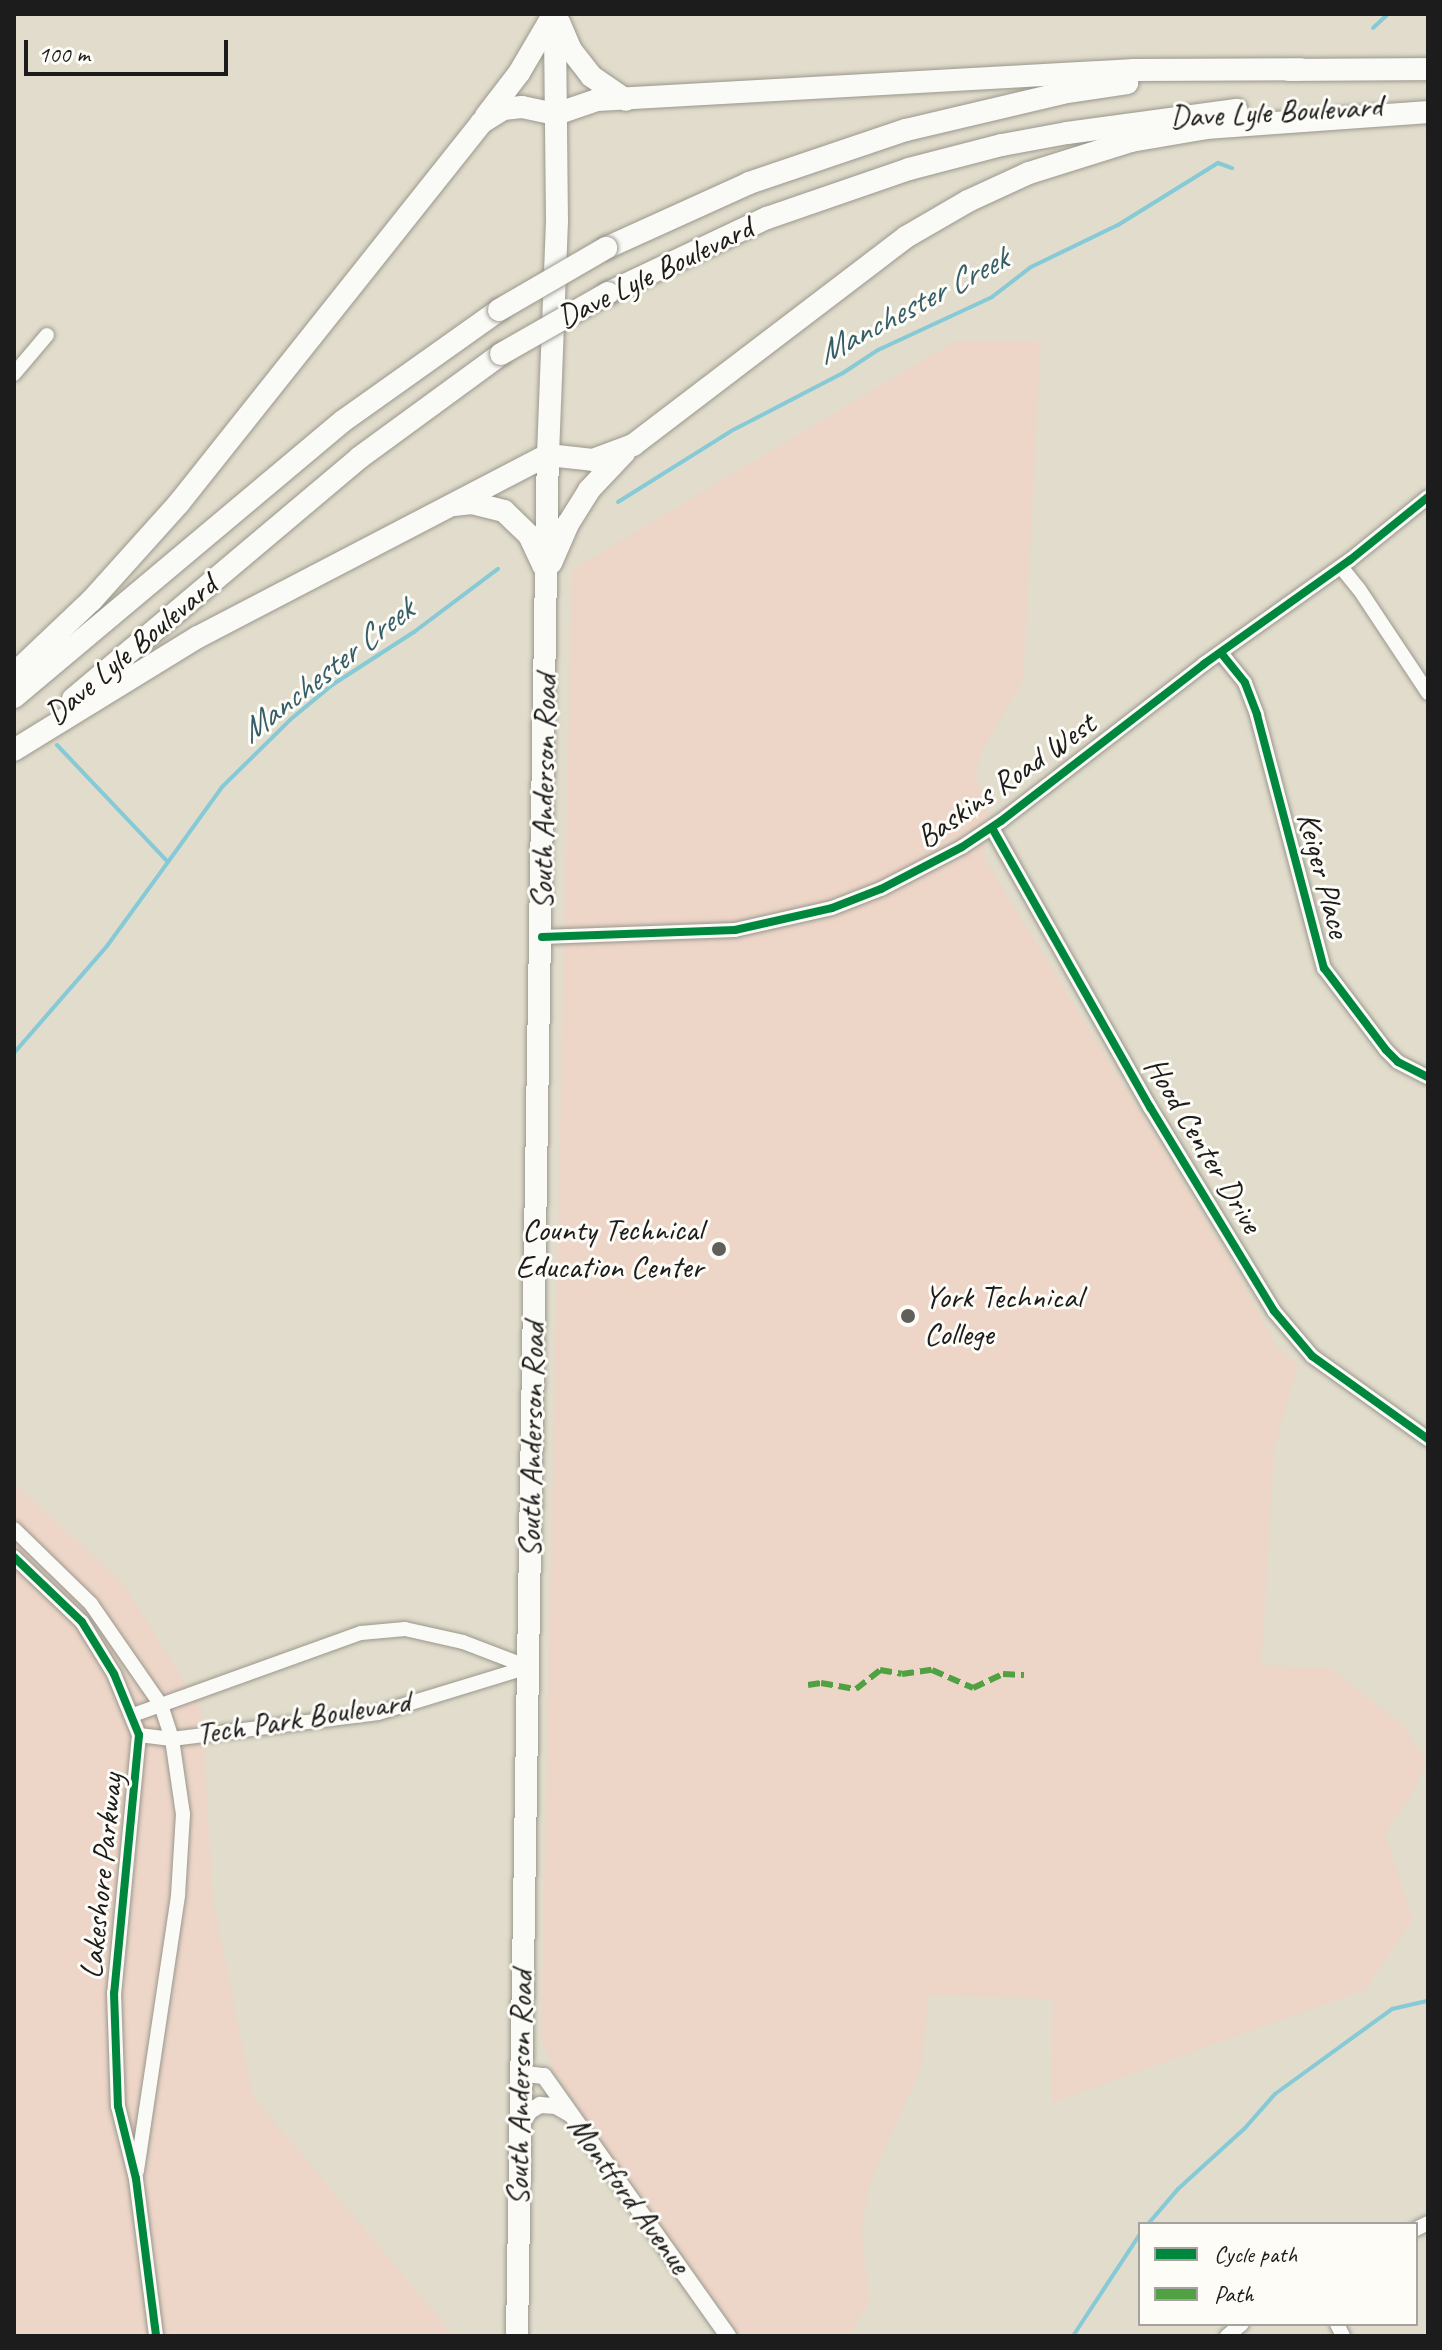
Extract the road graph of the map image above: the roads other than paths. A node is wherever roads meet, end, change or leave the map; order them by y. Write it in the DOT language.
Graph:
graph roads {
  1 [pos="555,14"];
  2 [pos="1301,69"];
  3 [pos="1428,69"];
  4 [pos="627,100"];
  5 [pos="1428,110"];
  6 [pos="556,114"];
  7 [pos="481,123"];
  8 [pos="47,335"];
  9 [pos="14,374"];
  10 [pos="633,445"];
  11 [pos="548,455"];
  12 [pos="1428,497"];
  13 [pos="439,509"];
  14 [pos="1341,567"];
  15 [pos="547,576"];
  16 [pos="1221,653"];
  17 [pos="14,674"];
  18 [pos="1428,693"];
  19 [pos="14,697"];
  20 [pos="14,749"];
  21 [pos="992,828"];
  22 [pos="542,937"];
  23 [pos="1428,1077"];
  24 [pos="1428,1439"];
  25 [pos="14,1529"];
  26 [pos="14,1557"];
  27 [pos="528,1667"];
  28 [pos="161,1705"];
  29 [pos="133,1715"];
  30 [pos="139,1735"];
  31 [pos="172,1739"];
  32 [pos="518,2073"];
  33 [pos="571,2115"];
  34 [pos="519,2127"];
  35 [pos="136,2179"];
  36 [pos="156,2336"];
  37 [pos="517,2336"];
  38 [pos="728,2336"];
  1 -- 4 [label="main road"];
  1 -- 6 [label="main road, South Anderson Road"];
  1 -- 7 [label="main road"];
  2 -- 3 [label="main road, Dave Lyle Boulevard"];
  2 -- 4 [label="main road"];
  2 -- 19 [label="main road, Dave Lyle Boulevard, bridge"];
  4 -- 6 [label="main road"];
  5 -- 10 [label="main road"];
  5 -- 20 [label="main road, Dave Lyle Boulevard, bridge"];
  6 -- 7 [label="main road"];
  6 -- 11 [label="main road, South Anderson Road"];
  7 -- 17 [label="main road"];
  8 -- 9 [label="street"];
  10 -- 11 [label="main road"];
  10 -- 15 [label="main road"];
  11 -- 13 [label="main road"];
  11 -- 15 [label="main road, South Anderson Road"];
  12 -- 14 [label="street, Baskins Road West"];
  13 -- 15 [label="main road"];
  13 -- 20 [label="main road"];
  14 -- 16 [label="street, Baskins Road West"];
  14 -- 18 [label="street"];
  15 -- 22 [label="main road, South Anderson Road"];
  16 -- 21 [label="street, Baskins Road West"];
  16 -- 23 [label="street, Keiger Place"];
  21 -- 22 [label="street, Baskins Road West"];
  21 -- 24 [label="street, Hood Center Drive"];
  22 -- 27 [label="main road, South Anderson Road"];
  25 -- 28 [label="street, Lakeshore Parkway"];
  26 -- 29 [label="street, Lakeshore Parkway"];
  27 -- 28 [label="street, Tech Park Boulevard"];
  27 -- 31 [label="street, Tech Park Boulevard"];
  27 -- 32 [label="main road, South Anderson Road"];
  28 -- 29 [label="street, Tech Park Boulevard"];
  28 -- 31 [label="street, Lakeshore Parkway"];
  29 -- 30 [label="street, Lakeshore Parkway"];
  30 -- 31 [label="street, Tech Park Boulevard"];
  30 -- 35 [label="street, Lakeshore Parkway"];
  31 -- 35 [label="street, Lakeshore Parkway"];
  32 -- 33 [label="street, Montford Avenue"];
  32 -- 34 [label="main road, South Anderson Road"];
  33 -- 34 [label="street"];
  33 -- 38 [label="street, Montford Avenue"];
  34 -- 37 [label="main road, South Anderson Road"];
  35 -- 36 [label="street, Lakeshore Parkway"];
}
